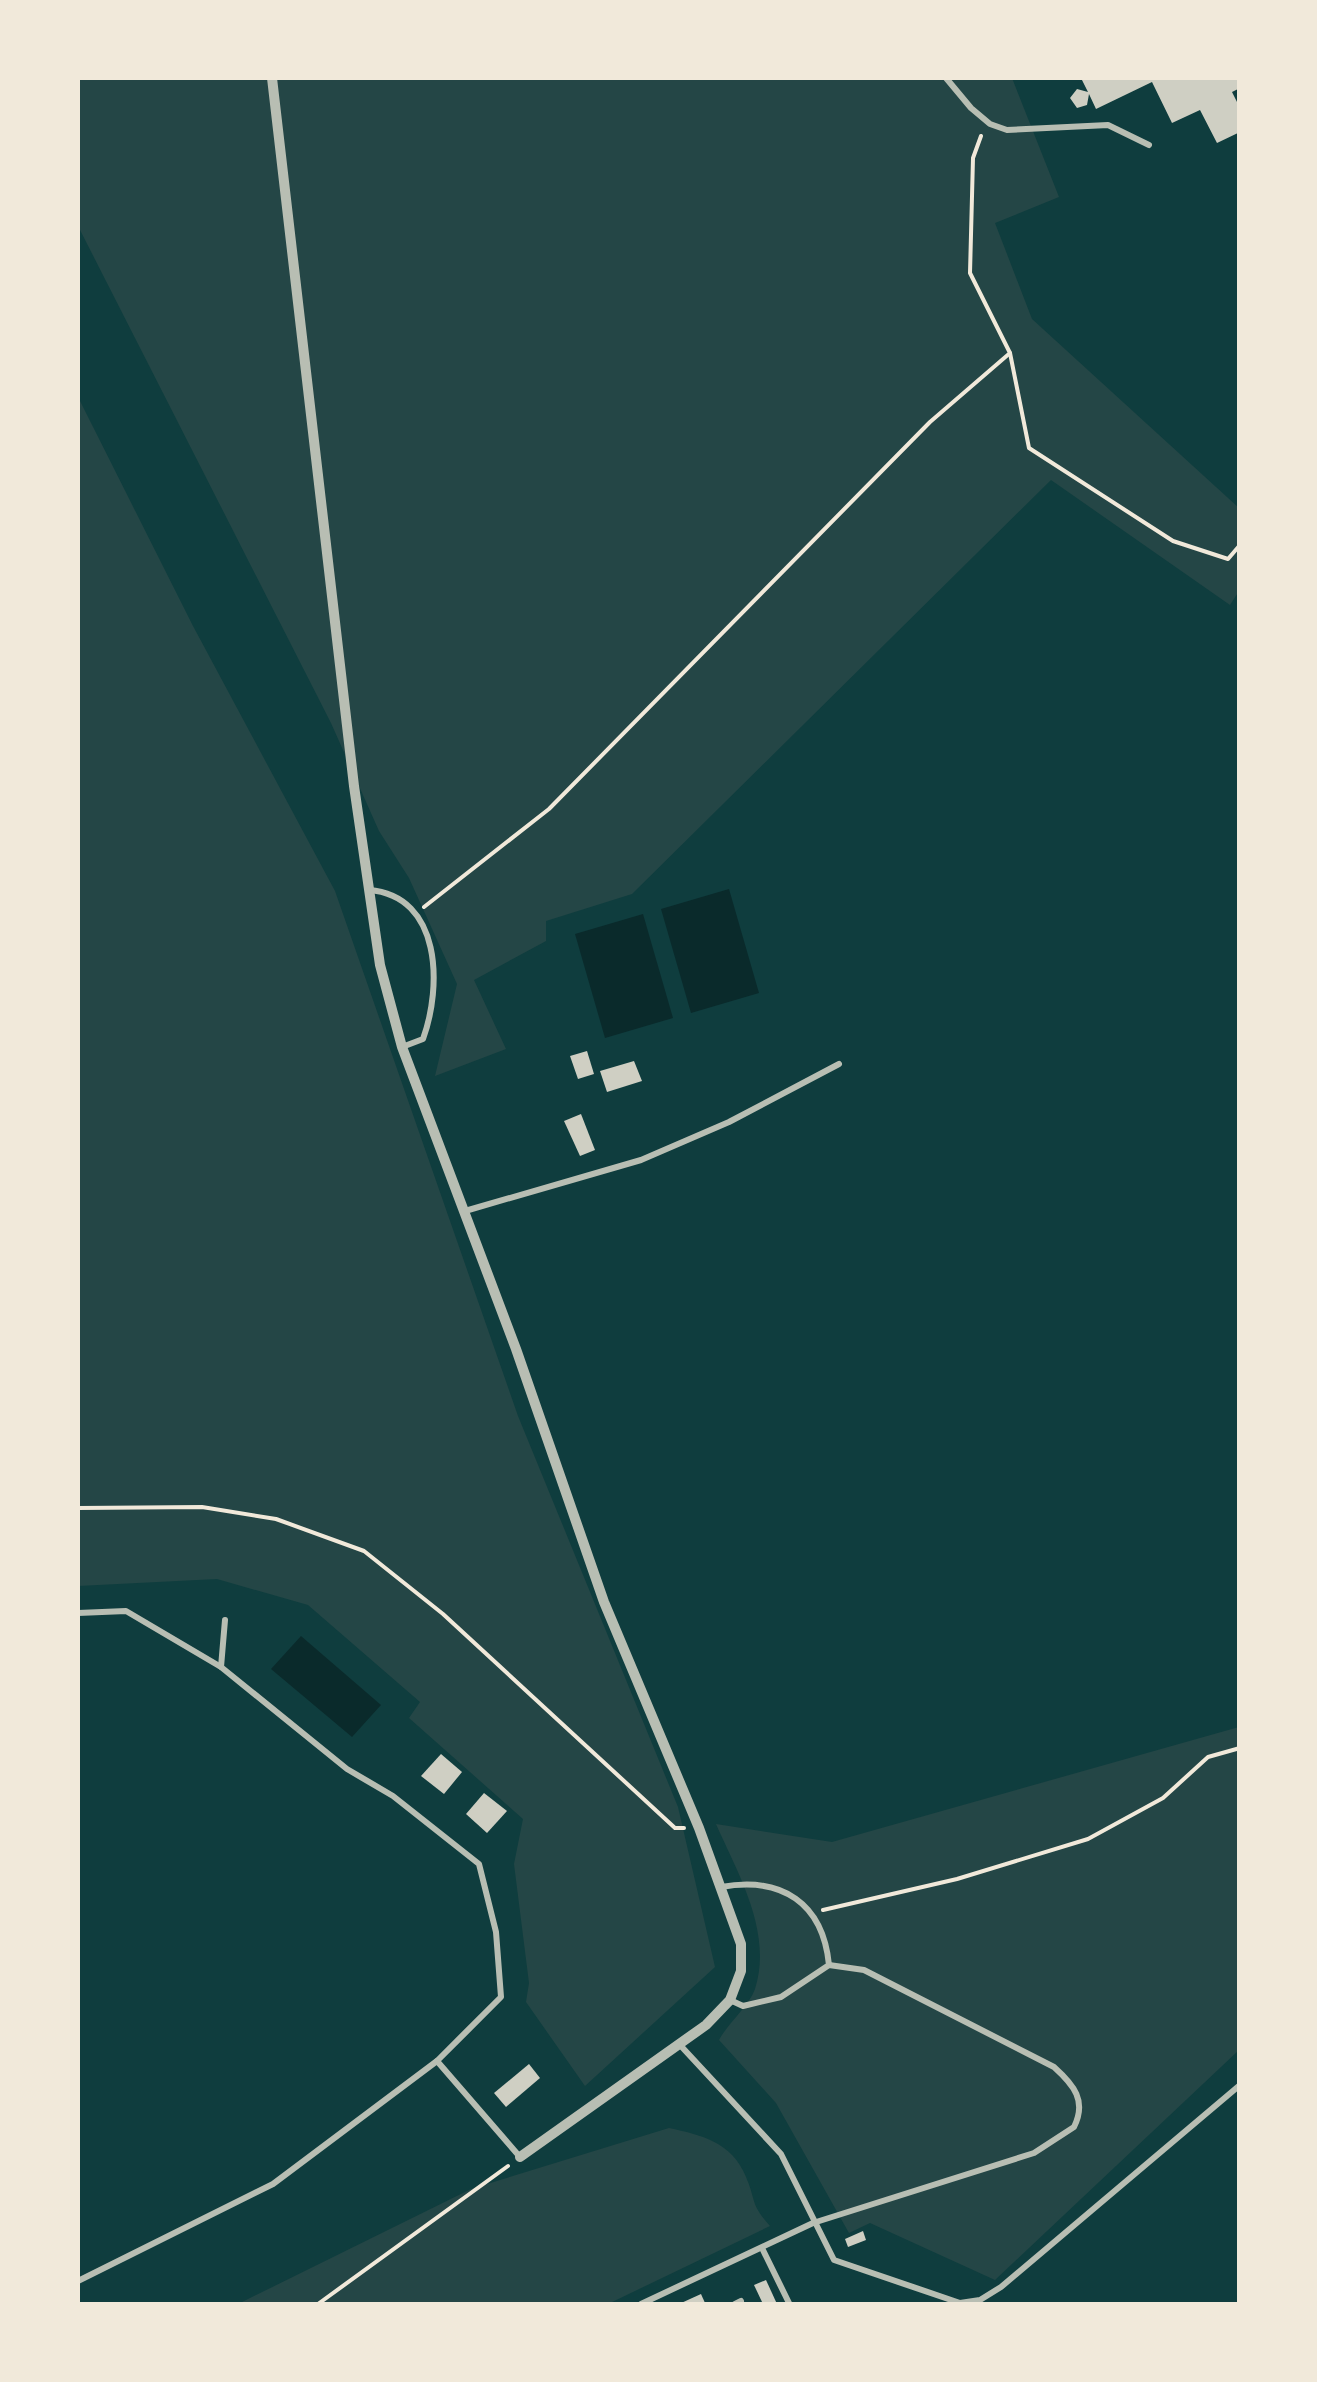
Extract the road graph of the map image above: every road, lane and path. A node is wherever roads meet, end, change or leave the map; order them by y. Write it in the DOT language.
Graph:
graph roads {
  1 [pos="272,78"];
  2 [pos="946,78"];
  3 [pos="990,124"];
  4 [pos="1149,145"];
  5 [pos="1010,353"];
  6 [pos="1240,545"];
  7 [pos="368,890"];
  8 [pos="417,913"];
  9 [pos="402,1046"];
  10 [pos="839,1064"];
  11 [pos="463,1212"];
  12 [pos="78,1508"];
  13 [pos="78,1613"];
  14 [pos="226,1620"];
  15 [pos="222,1667"];
  16 [pos="1240,1748"];
  17 [pos="699,1828"];
  18 [pos="721,1887"];
  19 [pos="814,1912"];
  20 [pos="830,1965"];
  21 [pos="730,2000"];
  22 [pos="680,2045"];
  23 [pos="437,2062"];
  24 [pos="1240,2085"];
  25 [pos="520,2157"];
  26 [pos="813,2223"];
  27 [pos="762,2248"];
  28 [pos="78,2282"];
  29 [pos="318,2304"];
  30 [pos="643,2304"];
  31 [pos="789,2304"];
  1 -- 7 [label="street"];
  2 -- 3 [label="lane"];
  3 -- 4 [label="lane"];
  3 -- 5 [label="path"];
  5 -- 6 [label="path"];
  5 -- 8 [label="path"];
  7 -- 8 [label="lane"];
  7 -- 9 [label="street"];
  8 -- 9 [label="lane"];
  9 -- 11 [label="street"];
  10 -- 11 [label="lane"];
  11 -- 17 [label="street"];
  12 -- 17 [label="path"];
  13 -- 15 [label="lane"];
  14 -- 15 [label="lane"];
  15 -- 23 [label="lane"];
  16 -- 19 [label="path"];
  17 -- 18 [label="street"];
  18 -- 19 [label="lane"];
  18 -- 21 [label="street"];
  19 -- 20 [label="lane"];
  20 -- 21 [label="lane"];
  20 -- 26 [label="lane"];
  21 -- 22 [label="street"];
  22 -- 25 [label="street"];
  22 -- 26 [label="lane"];
  23 -- 25 [label="lane"];
  23 -- 28 [label="lane"];
  24 -- 26 [label="lane"];
  25 -- 29 [label="path"];
  26 -- 27 [label="lane"];
  27 -- 30 [label="lane"];
  27 -- 31 [label="lane"];
}
